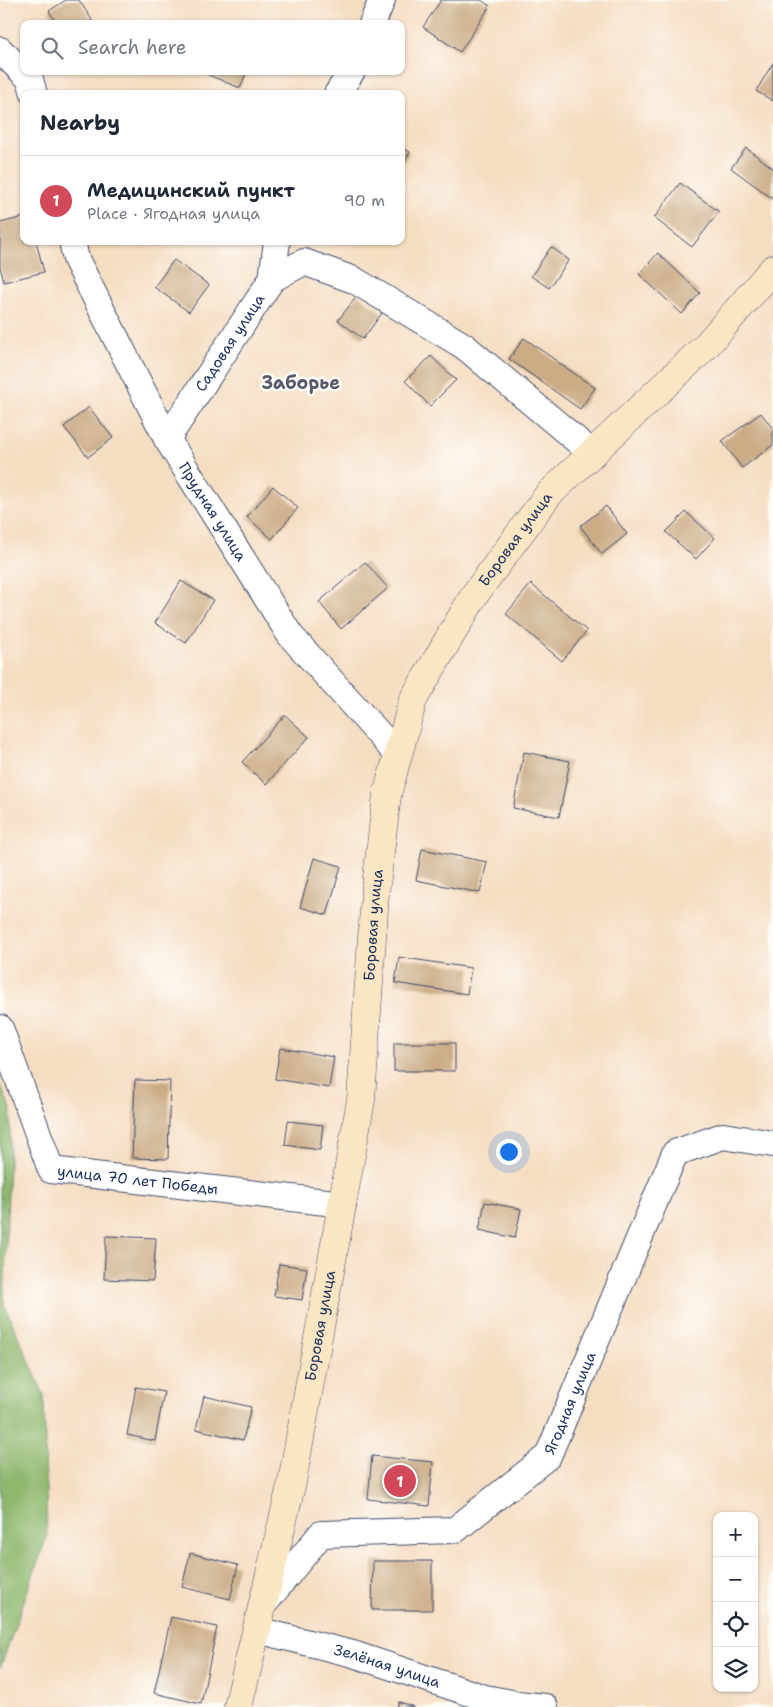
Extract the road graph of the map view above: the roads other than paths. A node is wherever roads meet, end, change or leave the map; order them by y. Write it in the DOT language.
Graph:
graph roads {
  1 [pos="382,0"];
  2 [pos="374,20"];
  3 [pos="0,50"];
  4 [pos="20,69"];
  5 [pos="27,75"];
  6 [pos="349,75"];
  7 [pos="33,90"];
  8 [pos="340,90"];
  9 [pos="73,245"];
  10 [pos="276,245"];
  11 [pos="773,269"];
  12 [pos="272,279"];
  13 [pos="167,439"];
  14 [pos="593,454"];
  15 [pos="398,755"];
  16 [pos="0,1028"];
  17 [pos="773,1144"];
  18 [pos="342,1204"];
  19 [pos="260,1617"];
  20 [pos="484,1702"];
  21 [pos="238,1707"];
  22 [pos="545,1707"];
  1 -- 2 [label="street"];
  3 -- 4 [label="street"];
  5 -- 7 [label="street"];
  6 -- 8 [label="street"];
  9 -- 13 [label="street, Прудная улица"];
  10 -- 12 [label="street, Садовая улица"];
  11 -- 14 [label="main road, Боровая улица"];
  12 -- 13 [label="street, Садовая улица"];
  12 -- 14 [label="street"];
  13 -- 15 [label="street, Прудная улица"];
  14 -- 15 [label="main road, Боровая улица"];
  15 -- 18 [label="main road, Боровая улица"];
  16 -- 18 [label="street, улица 70 лет Победы"];
  17 -- 19 [label="street, Ягодная улица"];
  18 -- 19 [label="main road, Боровая улица"];
  19 -- 20 [label="street, Зелёная улица"];
  19 -- 21 [label="main road, Боровая улица"];
  20 -- 22 [label="street, Зелёная улица"];
}
